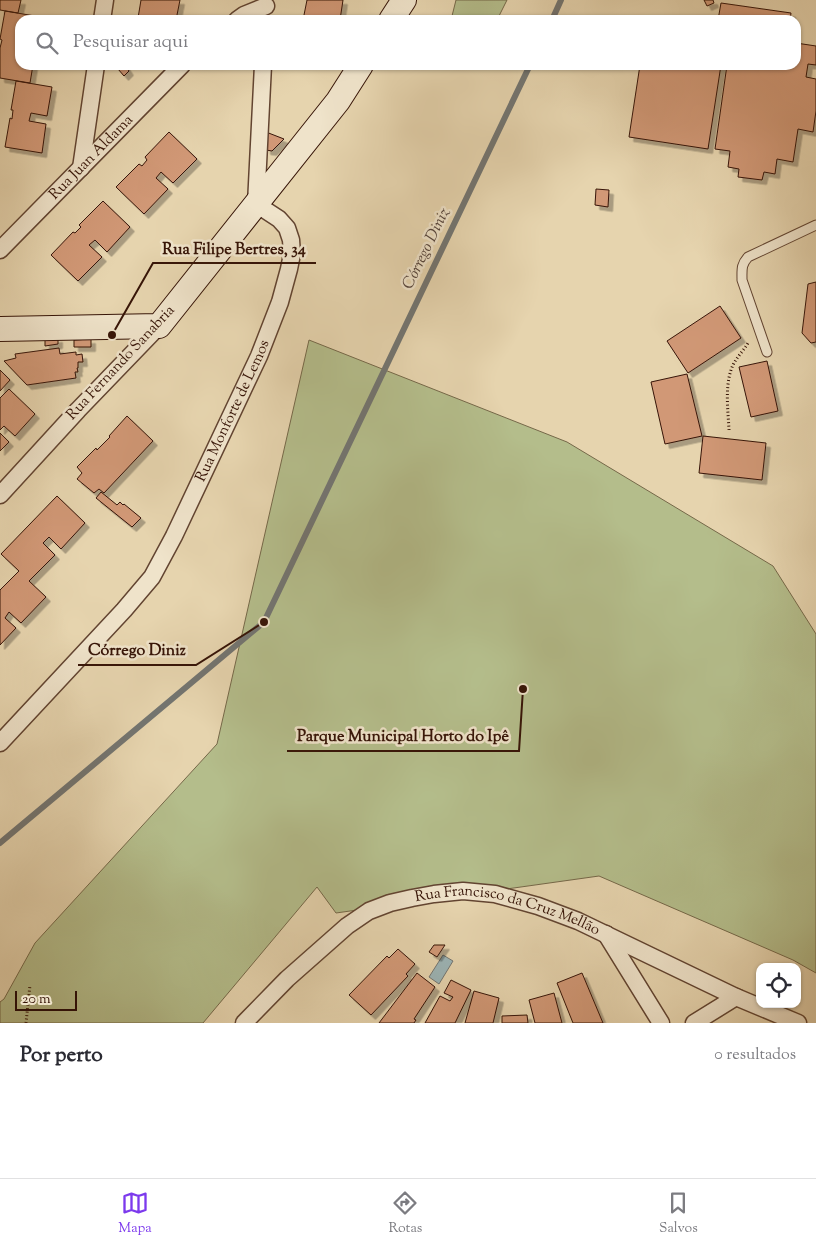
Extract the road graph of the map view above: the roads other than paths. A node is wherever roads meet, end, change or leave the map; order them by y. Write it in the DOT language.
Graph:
graph roads {
  1 [pos="105,0"];
  2 [pos="404,0"];
  3 [pos="266,9"];
  4 [pos="103,15"];
  5 [pos="244,15"];
  6 [pos="394,15"];
  7 [pos="95,70"];
  8 [pos="177,70"];
  9 [pos="263,70"];
  10 [pos="358,70"];
  11 [pos="81,168"];
  12 [pos="256,204"];
  13 [pos="816,225"];
  14 [pos="0,250"];
  15 [pos="159,326"];
  16 [pos="0,329"];
  17 [pos="766,352"];
  18 [pos="0,495"];
  19 [pos="0,743"];
  20 [pos="606,934"];
  21 [pos="736,997"];
  22 [pos="244,1023"];
  23 [pos="661,1023"];
  24 [pos="694,1023"];
  25 [pos="798,1023"];
  1 -- 4 [label="street"];
  2 -- 6 [label="street"];
  3 -- 5 [label="street"];
  7 -- 11 [label="street"];
  8 -- 11 [label="street, Rua Juan Aldama"];
  9 -- 12 [label="street"];
  10 -- 12 [label="street"];
  11 -- 14 [label="street, Rua Juan Aldama"];
  12 -- 15 [label="street, Rua Fernando Sanabria"];
  12 -- 19 [label="street, Rua Monforte de Lemos"];
  13 -- 17 [label="lane"];
  15 -- 16 [label="street"];
  15 -- 18 [label="street, Rua Fernando Sanabria"];
  20 -- 21 [label="street, Rua Francisco da Cruz Mellão"];
  20 -- 22 [label="street, Rua Francisco da Cruz Mellão"];
  20 -- 23 [label="street"];
  21 -- 24 [label="street"];
  21 -- 25 [label="street, Rua Francisco da Cruz Mellão"];
}
